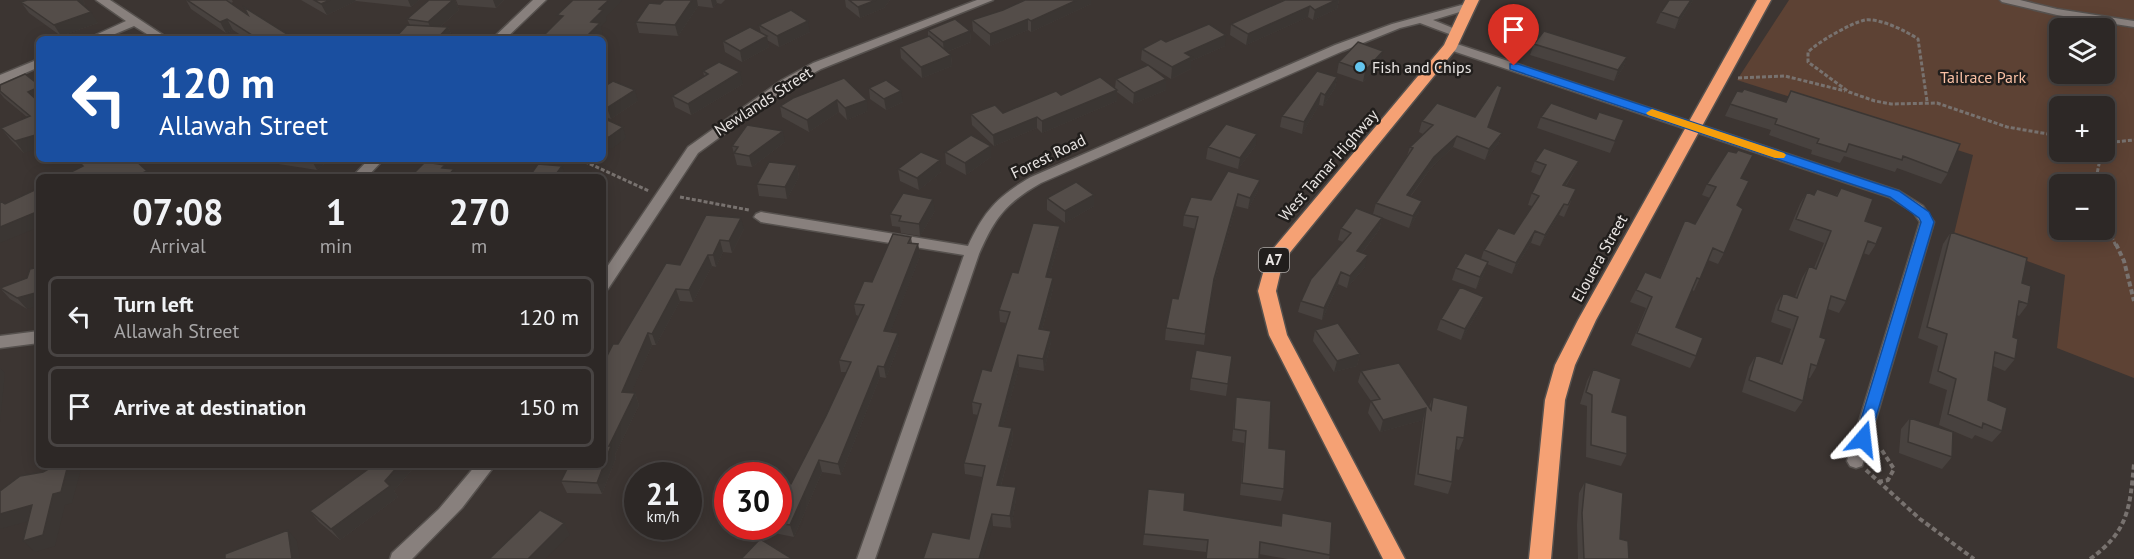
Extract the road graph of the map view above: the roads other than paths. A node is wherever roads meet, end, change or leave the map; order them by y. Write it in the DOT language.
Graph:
graph roads {
  1 [pos="102,0"];
  2 [pos="540,0"];
  3 [pos="987,0"];
  4 [pos="1764,0"];
  5 [pos="2006,0"];
  6 [pos="1470,3"];
  7 [pos="1418,20"];
  8 [pos="135,21"];
  9 [pos="2134,24"];
  10 [pos="100,36"];
  11 [pos="158,36"];
  12 [pos="501,36"];
  13 [pos="1454,40"];
  14 [pos="36,64"];
  15 [pos="0,80"];
  16 [pos="1694,126"];
  17 [pos="374,162"];
  18 [pos="362,174"];
  19 [pos="761,217"];
  20 [pos="973,252"];
  21 [pos="606,280"];
  22 [pos="36,337"];
  23 [pos="0,342"];
  24 [pos="1856,461"];
  25 [pos="484,468"];
  26 [pos="399,559"];
  27 [pos="866,559"];
  28 [pos="1394,559"];
  29 [pos="1540,559"];
  1 -- 8 [label="street"];
  2 -- 12 [label="street"];
  3 -- 21 [label="street, Newlands Street"];
  4 -- 16 [label="highway, Elouera Street"];
  5 -- 9 [label="street"];
  6 -- 7 [label="street, Forest Road"];
  6 -- 13 [label="highway, West Tamar Highway / A7"];
  7 -- 13 [label="street"];
  7 -- 20 [label="street, Forest Road"];
  8 -- 10 [label="street"];
  8 -- 11 [label="street"];
  13 -- 16 [label="street"];
  13 -- 28 [label="highway, West Tamar Highway / A7"];
  14 -- 15 [label="street"];
  16 -- 24 [label="street"];
  16 -- 29 [label="highway, Elouera Street"];
  17 -- 18 [label="street"];
  19 -- 20 [label="street"];
  20 -- 27 [label="street, Forest Road"];
  22 -- 23 [label="street"];
  25 -- 26 [label="street"];
}
